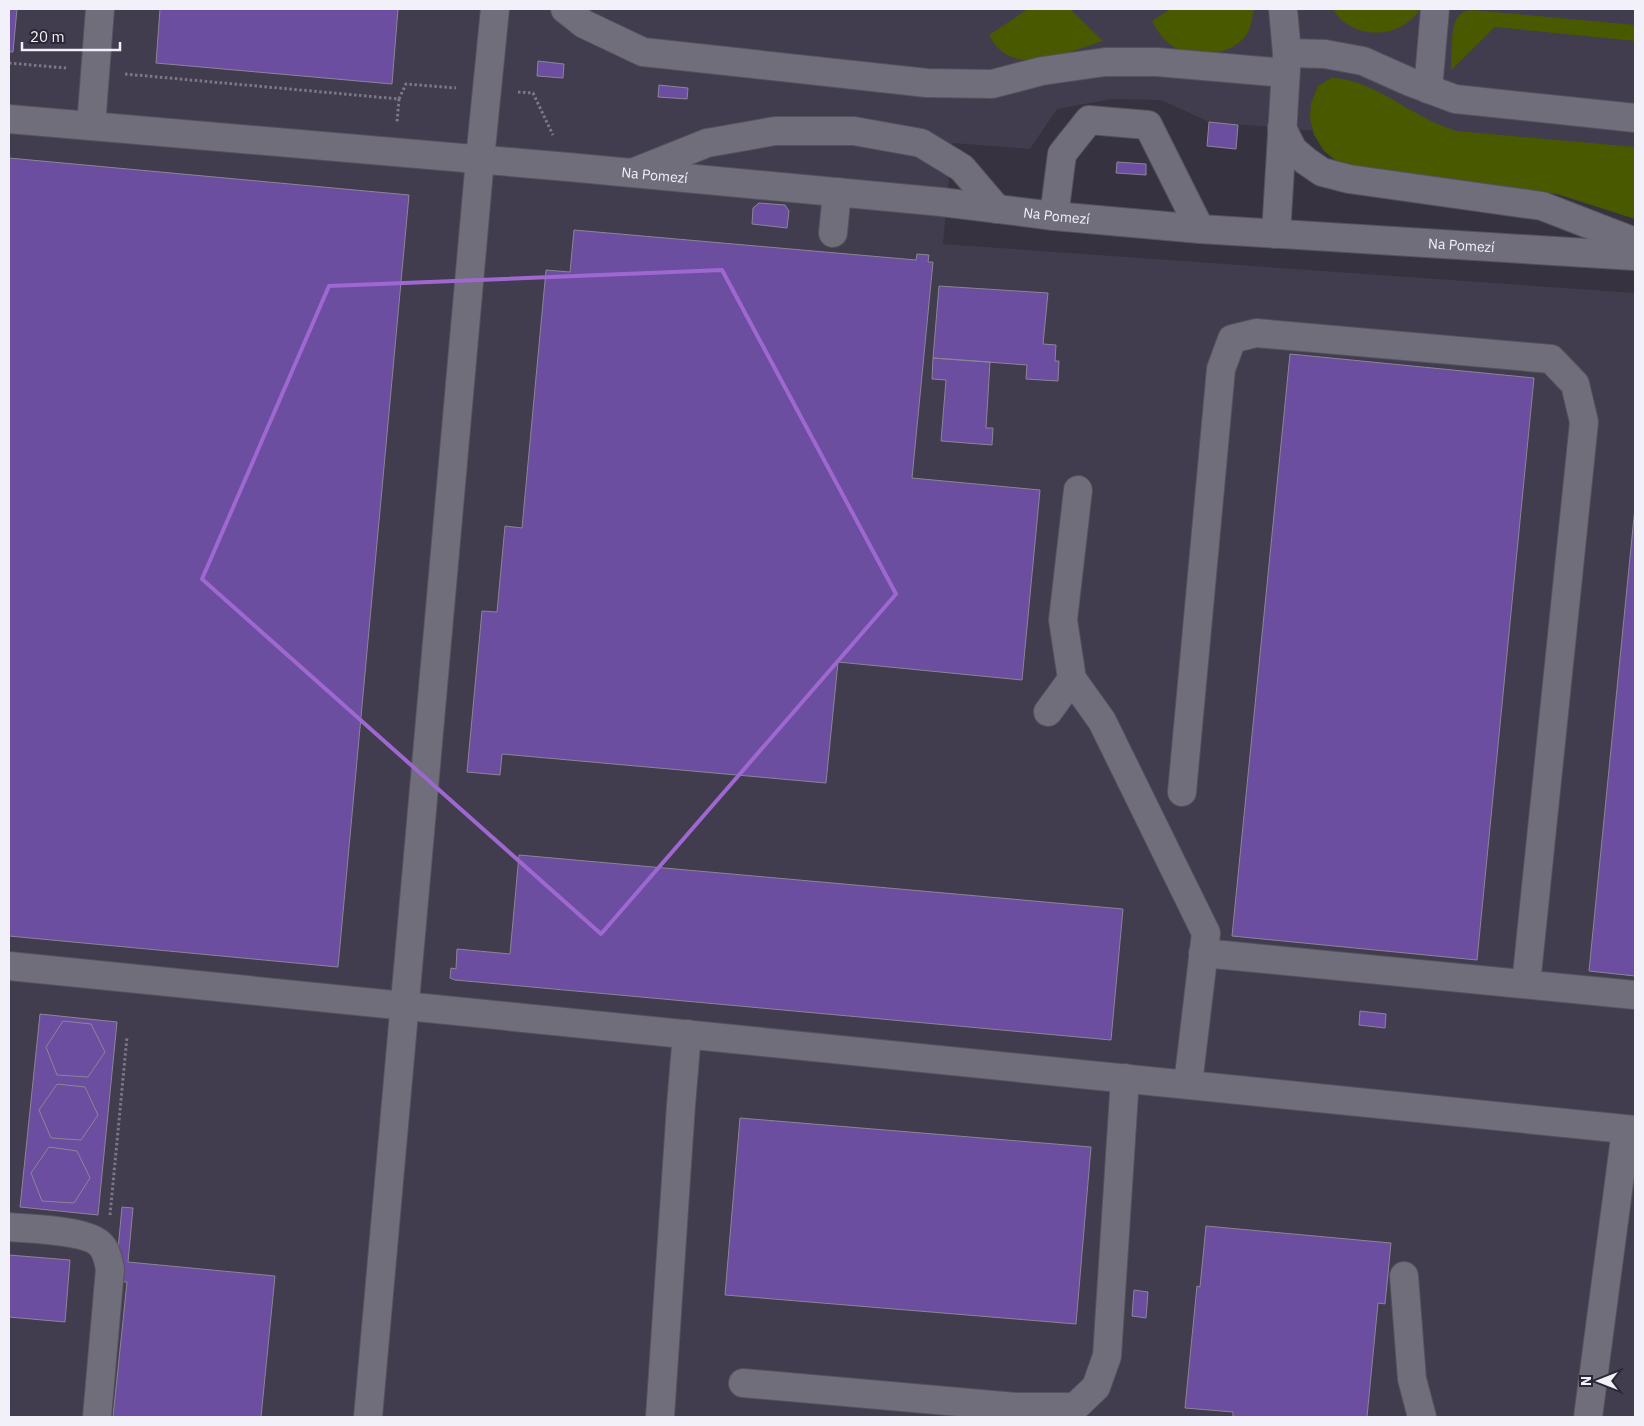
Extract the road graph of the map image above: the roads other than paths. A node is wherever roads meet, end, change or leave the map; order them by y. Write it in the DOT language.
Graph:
graph roads {
  1 [pos="100,9"];
  2 [pos="495,9"];
  3 [pos="565,9"];
  4 [pos="1283,9"];
  5 [pos="1304,9"];
  6 [pos="1435,9"];
  7 [pos="1286,63"];
  8 [pos="1428,89"];
  9 [pos="1635,118"];
  10 [pos="9,120"];
  11 [pos="91,126"];
  12 [pos="1282,128"];
  13 [pos="480,159"];
  14 [pos="633,173"];
  15 [pos="837,192"];
  16 [pos="998,209"];
  17 [pos="1054,216"];
  18 [pos="1200,229"];
  19 [pos="832,232"];
  20 [pos="1276,234"];
  21 [pos="1635,242"];
  22 [pos="1635,256"];
  23 [pos="1078,490"];
  24 [pos="1072,679"];
  25 [pos="1048,712"];
  26 [pos="1182,792"];
  27 [pos="1203,954"];
  28 [pos="9,969"];
  29 [pos="1526,984"];
  30 [pos="1635,995"];
  31 [pos="405,1006"];
  32 [pos="687,1034"];
  33 [pos="1125,1078"];
  34 [pos="1188,1084"];
  35 [pos="1631,1130"];
  36 [pos="9,1227"];
  37 [pos="1404,1276"];
  38 [pos="742,1383"];
  39 [pos="97,1417"];
  40 [pos="368,1417"];
  41 [pos="660,1417"];
  42 [pos="1422,1417"];
  43 [pos="1588,1417"];
  1 -- 11 [label="street"];
  2 -- 13 [label="street"];
  3 -- 7 [label="street"];
  4 -- 7 [label="street"];
  5 -- 7 [label="street"];
  6 -- 8 [label="street"];
  7 -- 8 [label="street"];
  7 -- 12 [label="street"];
  8 -- 9 [label="street"];
  10 -- 11 [label="street, Na Pomezí"];
  11 -- 13 [label="street, Na Pomezí"];
  12 -- 20 [label="street"];
  12 -- 21 [label="street"];
  13 -- 14 [label="street, Na Pomezí"];
  13 -- 31 [label="street"];
  14 -- 15 [label="street, Na Pomezí"];
  14 -- 16 [label="street"];
  15 -- 16 [label="street, Na Pomezí"];
  15 -- 19 [label="street"];
  16 -- 17 [label="street, Na Pomezí"];
  17 -- 18 [label="street, Na Pomezí"];
  17 -- 18 [label="street"];
  18 -- 20 [label="street, Na Pomezí"];
  20 -- 22 [label="street, Na Pomezí"];
  23 -- 24 [label="street"];
  24 -- 25 [label="street"];
  24 -- 27 [label="street"];
  26 -- 29 [label="street"];
  27 -- 29 [label="street"];
  27 -- 34 [label="street"];
  28 -- 31 [label="street"];
  29 -- 30 [label="street"];
  31 -- 32 [label="street"];
  31 -- 40 [label="street"];
  32 -- 33 [label="street"];
  32 -- 41 [label="street"];
  33 -- 34 [label="street"];
  33 -- 38 [label="street"];
  34 -- 35 [label="street"];
  35 -- 43 [label="street"];
  36 -- 39 [label="street"];
  37 -- 42 [label="street"];
}
